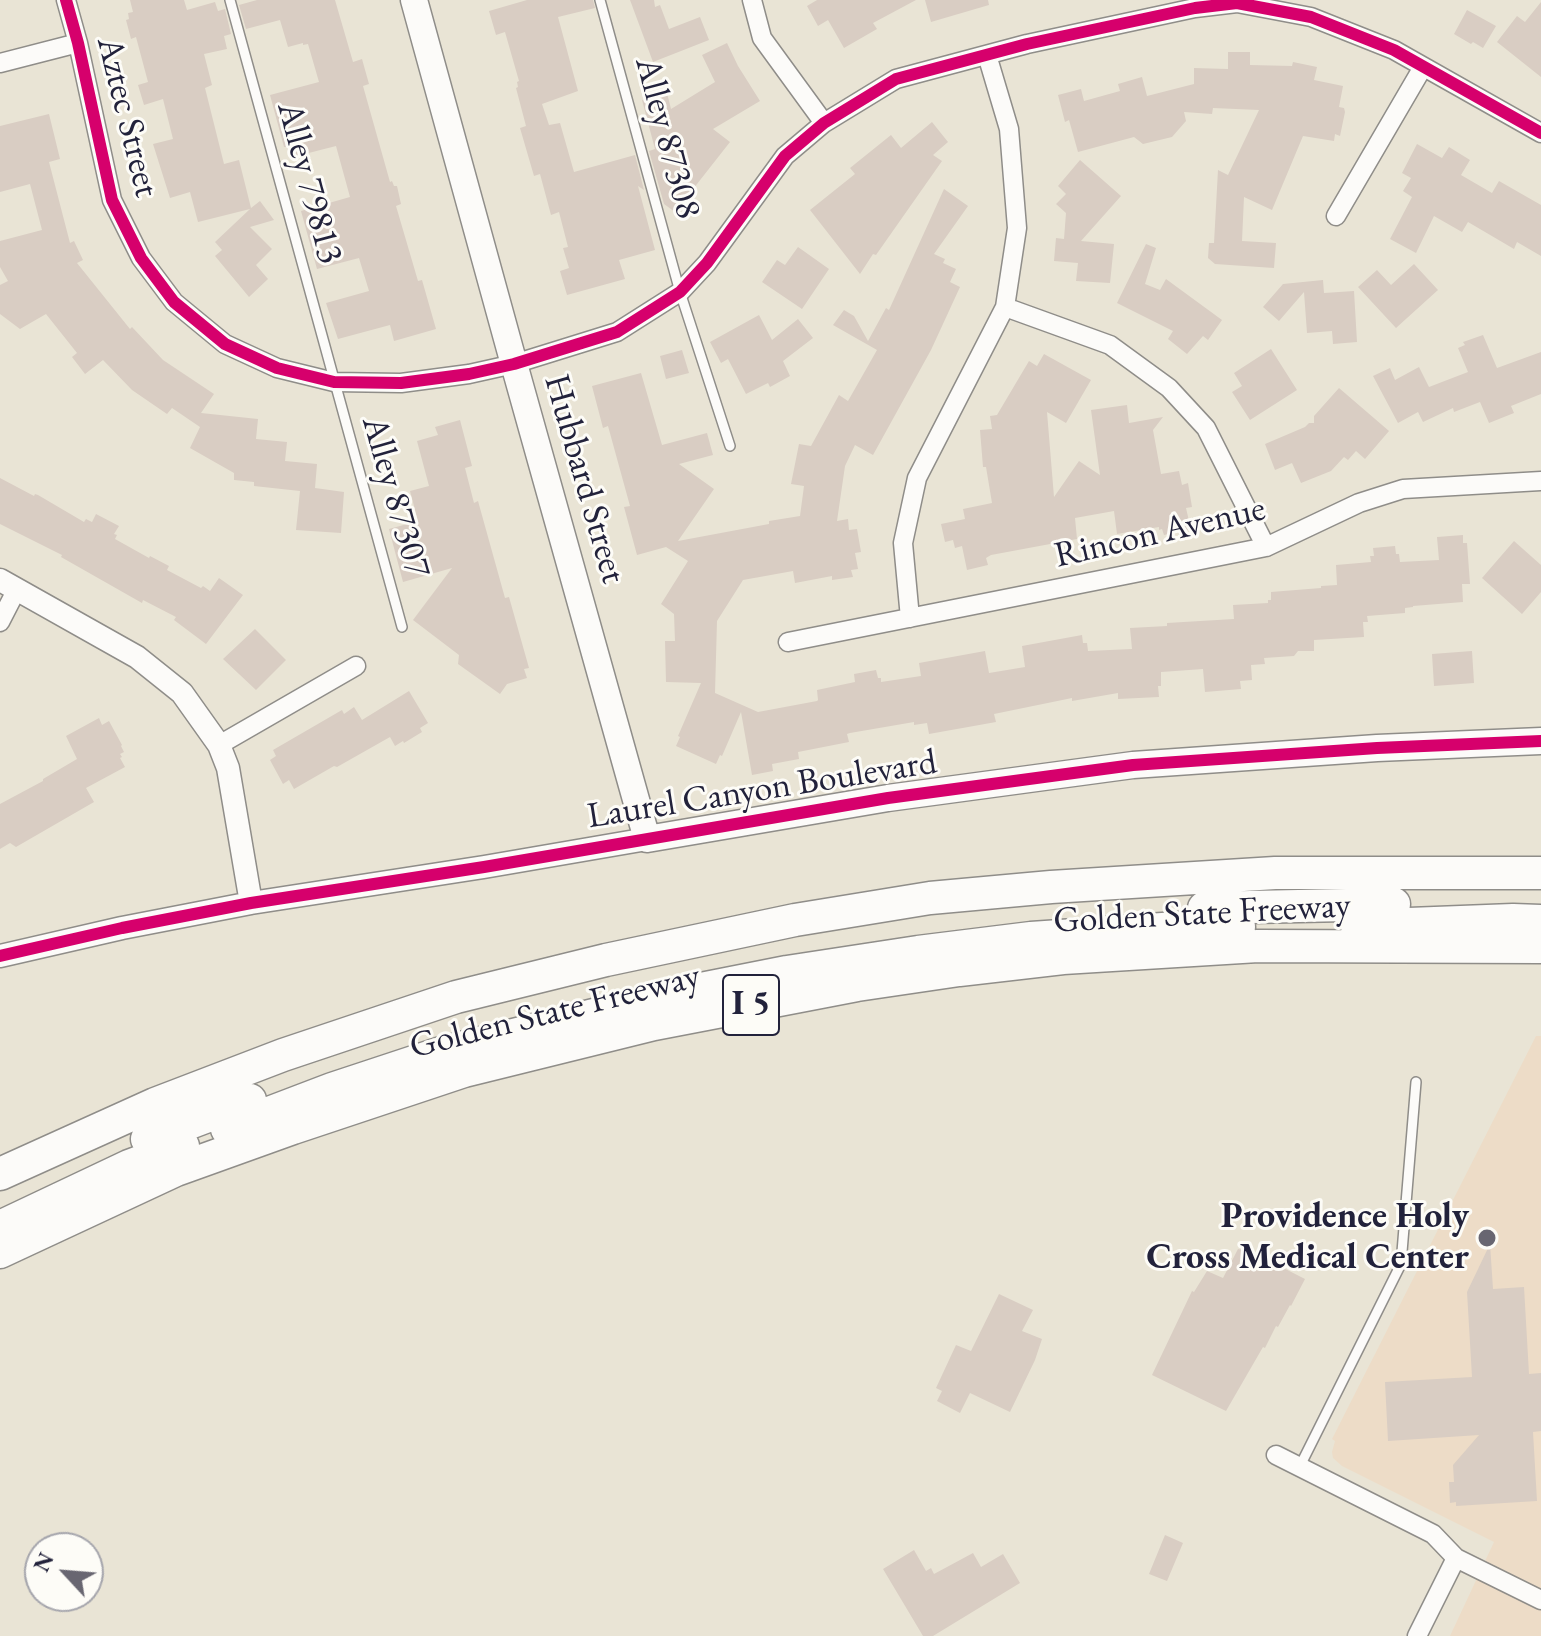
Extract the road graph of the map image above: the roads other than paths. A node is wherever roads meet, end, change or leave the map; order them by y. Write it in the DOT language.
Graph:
graph roads {
  1 [pos="66,0"];
  2 [pos="230,0"];
  3 [pos="414,0"];
  4 [pos="600,0"];
  5 [pos="752,0"];
  6 [pos="1237,2"];
  7 [pos="78,43"];
  8 [pos="987,55"];
  9 [pos="0,63"];
  10 [pos="1423,67"];
  11 [pos="824,123"];
  12 [pos="1541,133"];
  13 [pos="1336,216"];
  14 [pos="680,292"];
  15 [pos="1005,307"];
  16 [pos="514,364"];
  17 [pos="334,382"];
  18 [pos="730,446"];
  19 [pos="1541,481"];
  20 [pos="1266,547"];
  21 [pos="8,585"];
  22 [pos="910,618"];
  23 [pos="0,622"];
  24 [pos="402,627"];
  25 [pos="788,642"];
  26 [pos="356,666"];
  27 [pos="1541,741"];
  28 [pos="219,745"];
  29 [pos="647,839"];
  30 [pos="1541,873"];
  31 [pos="251,903"];
  32 [pos="1541,903"];
  33 [pos="1541,921"];
  34 [pos="1541,947"];
  35 [pos="0,956"];
  36 [pos="1416,1082"];
  37 [pos="0,1174"];
  38 [pos="0,1207"];
  39 [pos="0,1227"];
  40 [pos="0,1252"];
  41 [pos="1276,1455"];
  42 [pos="1300,1466"];
  43 [pos="1456,1558"];
  44 [pos="1541,1600"];
  45 [pos="1417,1636"];
  1 -- 7 [label="street, Aztec Street"];
  2 -- 17 [label="lane, Alley 79813"];
  3 -- 16 [label="main road, Hubbard Street"];
  4 -- 14 [label="lane, Alley 87308"];
  5 -- 11 [label="street"];
  6 -- 8 [label="street, Aztec Street"];
  6 -- 10 [label="street, Aztec Street"];
  7 -- 9 [label="street"];
  7 -- 17 [label="street, Aztec Street"];
  8 -- 11 [label="street, Aztec Street"];
  8 -- 15 [label="street"];
  10 -- 12 [label="street, Aztec Street"];
  10 -- 13 [label="street"];
  11 -- 14 [label="street, Aztec Street"];
  14 -- 16 [label="street, Aztec Street"];
  14 -- 18 [label="lane, Alley 87308"];
  15 -- 20 [label="street"];
  15 -- 22 [label="street"];
  16 -- 17 [label="street, Aztec Street"];
  16 -- 29 [label="main road, Hubbard Street"];
  17 -- 24 [label="lane, Alley 87307"];
  19 -- 20 [label="street, Rincon Avenue"];
  20 -- 22 [label="street, Rincon Avenue"];
  21 -- 23 [label="street"];
  21 -- 28 [label="street"];
  22 -- 25 [label="street, Rincon Avenue"];
  26 -- 28 [label="street"];
  27 -- 29 [label="main road, Laurel Canyon Boulevard"];
  28 -- 31 [label="street"];
  29 -- 31 [label="street, Laurel Canyon Boulevard"];
  30 -- 37 [label="highway, Golden State Freeway / I 5"];
  31 -- 35 [label="street, Laurel Canyon Boulevard"];
  32 -- 38 [label="highway"];
  33 -- 39 [label="highway"];
  34 -- 40 [label="highway, Golden State Freeway / I 5"];
  36 -- 42 [label="lane"];
  41 -- 42 [label="street"];
  42 -- 43 [label="street"];
  43 -- 44 [label="street"];
  43 -- 45 [label="street"];
}
